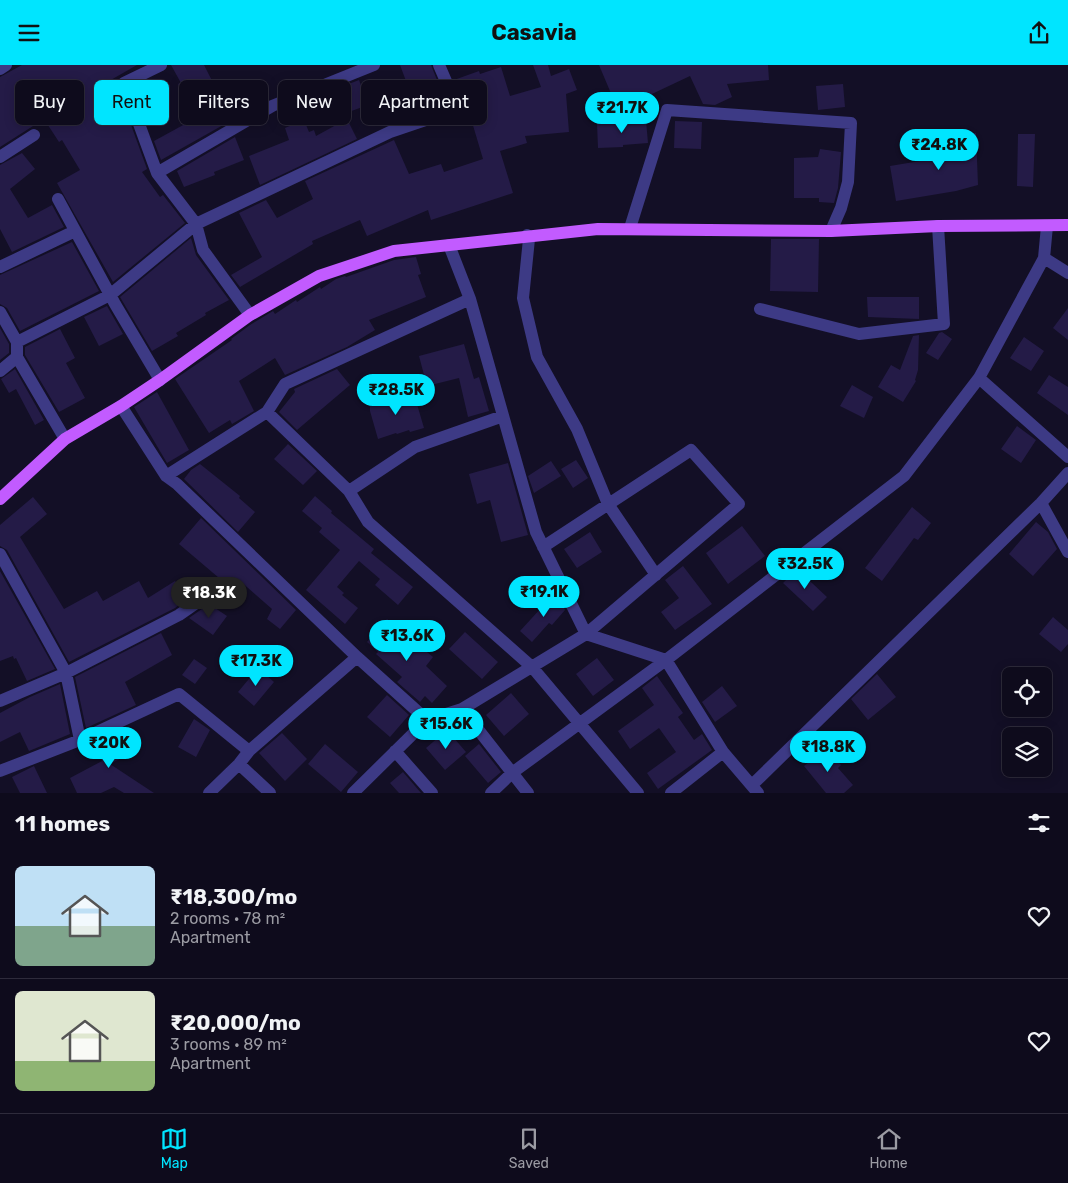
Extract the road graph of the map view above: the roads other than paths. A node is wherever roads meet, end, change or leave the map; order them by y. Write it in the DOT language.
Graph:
graph roads {
  1 [pos="6,65"];
  2 [pos="161,65"];
  3 [pos="374,65"];
  4 [pos="439,65"];
  5 [pos="0,69"];
  6 [pos="34,135"];
  7 [pos="0,157"];
  8 [pos="157,173"];
  9 [pos="58,199"];
  10 [pos="196,225"];
  11 [pos="1068,225"];
  12 [pos="938,227"];
  13 [pos="1047,227"];
  14 [pos="630,228"];
  15 [pos="75,231"];
  16 [pos="831,231"];
  17 [pos="527,235"];
  18 [pos="449,245"];
  19 [pos="1044,258"];
  20 [pos="0,267"];
  21 [pos="1068,273"];
  22 [pos="110,295"];
  23 [pos="470,299"];
  24 [pos="760,309"];
  25 [pos="0,313"];
  26 [pos="250,315"];
  27 [pos="17,342"];
  28 [pos="17,357"];
  29 [pos="0,371"];
  30 [pos="980,378"];
  31 [pos="160,380"];
  32 [pos="121,406"];
  33 [pos="267,412"];
  34 [pos="503,416"];
  35 [pos="65,439"];
  36 [pos="1068,457"];
  37 [pos="1068,473"];
  38 [pos="166,476"];
  39 [pos="349,491"];
  40 [pos="0,499"];
  41 [pos="1041,503"];
  42 [pos="608,504"];
  43 [pos="543,547"];
  44 [pos="1068,553"];
  45 [pos="0,554"];
  46 [pos="656,575"];
  47 [pos="209,594"];
  48 [pos="586,634"];
  49 [pos="358,657"];
  50 [pos="666,659"];
  51 [pos="532,667"];
  52 [pos="66,673"];
  53 [pos="0,701"];
  54 [pos="462,709"];
  55 [pos="427,720"];
  56 [pos="579,723"];
  57 [pos="80,741"];
  58 [pos="249,751"];
  59 [pos="395,751"];
  60 [pos="723,752"];
  61 [pos="239,764"];
  62 [pos="0,771"];
  63 [pos="512,773"];
  64 [pos="755,789"];
  65 [pos="209,793"];
  66 [pos="270,793"];
  67 [pos="353,793"];
  68 [pos="432,793"];
  69 [pos="491,793"];
  70 [pos="528,793"];
  71 [pos="638,793"];
  72 [pos="671,793"];
  1 -- 5 [label="street"];
  2 -- 8 [label="street"];
  3 -- 8 [label="street"];
  4 -- 10 [label="street"];
  6 -- 7 [label="street"];
  8 -- 10 [label="street"];
  9 -- 15 [label="street"];
  10 -- 22 [label="street"];
  10 -- 26 [label="street"];
  11 -- 13 [label="main road"];
  12 -- 13 [label="main road"];
  12 -- 16 [label="main road"];
  12 -- 24 [label="street"];
  13 -- 19 [label="street"];
  14 -- 16 [label="main road"];
  14 -- 16 [label="street"];
  14 -- 17 [label="main road"];
  15 -- 20 [label="street"];
  15 -- 22 [label="street"];
  17 -- 18 [label="main road"];
  17 -- 42 [label="street"];
  18 -- 23 [label="street"];
  18 -- 26 [label="main road"];
  19 -- 21 [label="street"];
  19 -- 30 [label="street"];
  22 -- 27 [label="street"];
  22 -- 31 [label="street"];
  23 -- 33 [label="street"];
  23 -- 34 [label="street"];
  25 -- 27 [label="street"];
  26 -- 31 [label="main road"];
  27 -- 28 [label="street"];
  28 -- 29 [label="street"];
  28 -- 35 [label="street"];
  30 -- 36 [label="street"];
  30 -- 50 [label="street"];
  31 -- 32 [label="main road"];
  32 -- 35 [label="main road"];
  32 -- 38 [label="street"];
  33 -- 38 [label="street"];
  33 -- 39 [label="street"];
  34 -- 39 [label="street"];
  34 -- 43 [label="street"];
  35 -- 40 [label="main road"];
  37 -- 41 [label="street"];
  38 -- 49 [label="street"];
  39 -- 51 [label="street"];
  41 -- 44 [label="street"];
  41 -- 64 [label="street"];
  42 -- 43 [label="street"];
  42 -- 46 [label="street"];
  42 -- 46 [label="street"];
  43 -- 48 [label="street"];
  45 -- 52 [label="street"];
  46 -- 48 [label="street"];
  47 -- 52 [label="street"];
  48 -- 50 [label="street"];
  48 -- 51 [label="street"];
  49 -- 55 [label="street"];
  49 -- 58 [label="street"];
  50 -- 56 [label="street"];
  50 -- 60 [label="street"];
  51 -- 54 [label="street"];
  51 -- 56 [label="street"];
  52 -- 53 [label="street"];
  52 -- 57 [label="street"];
  54 -- 55 [label="street"];
  54 -- 63 [label="street"];
  55 -- 59 [label="street"];
  56 -- 63 [label="street"];
  56 -- 71 [label="street"];
  57 -- 58 [label="street"];
  57 -- 62 [label="street"];
  58 -- 61 [label="street"];
  59 -- 67 [label="street"];
  59 -- 68 [label="street"];
  60 -- 64 [label="street"];
  60 -- 72 [label="street"];
  61 -- 65 [label="street"];
  61 -- 66 [label="street"];
  63 -- 69 [label="street"];
  63 -- 70 [label="street"];
}
